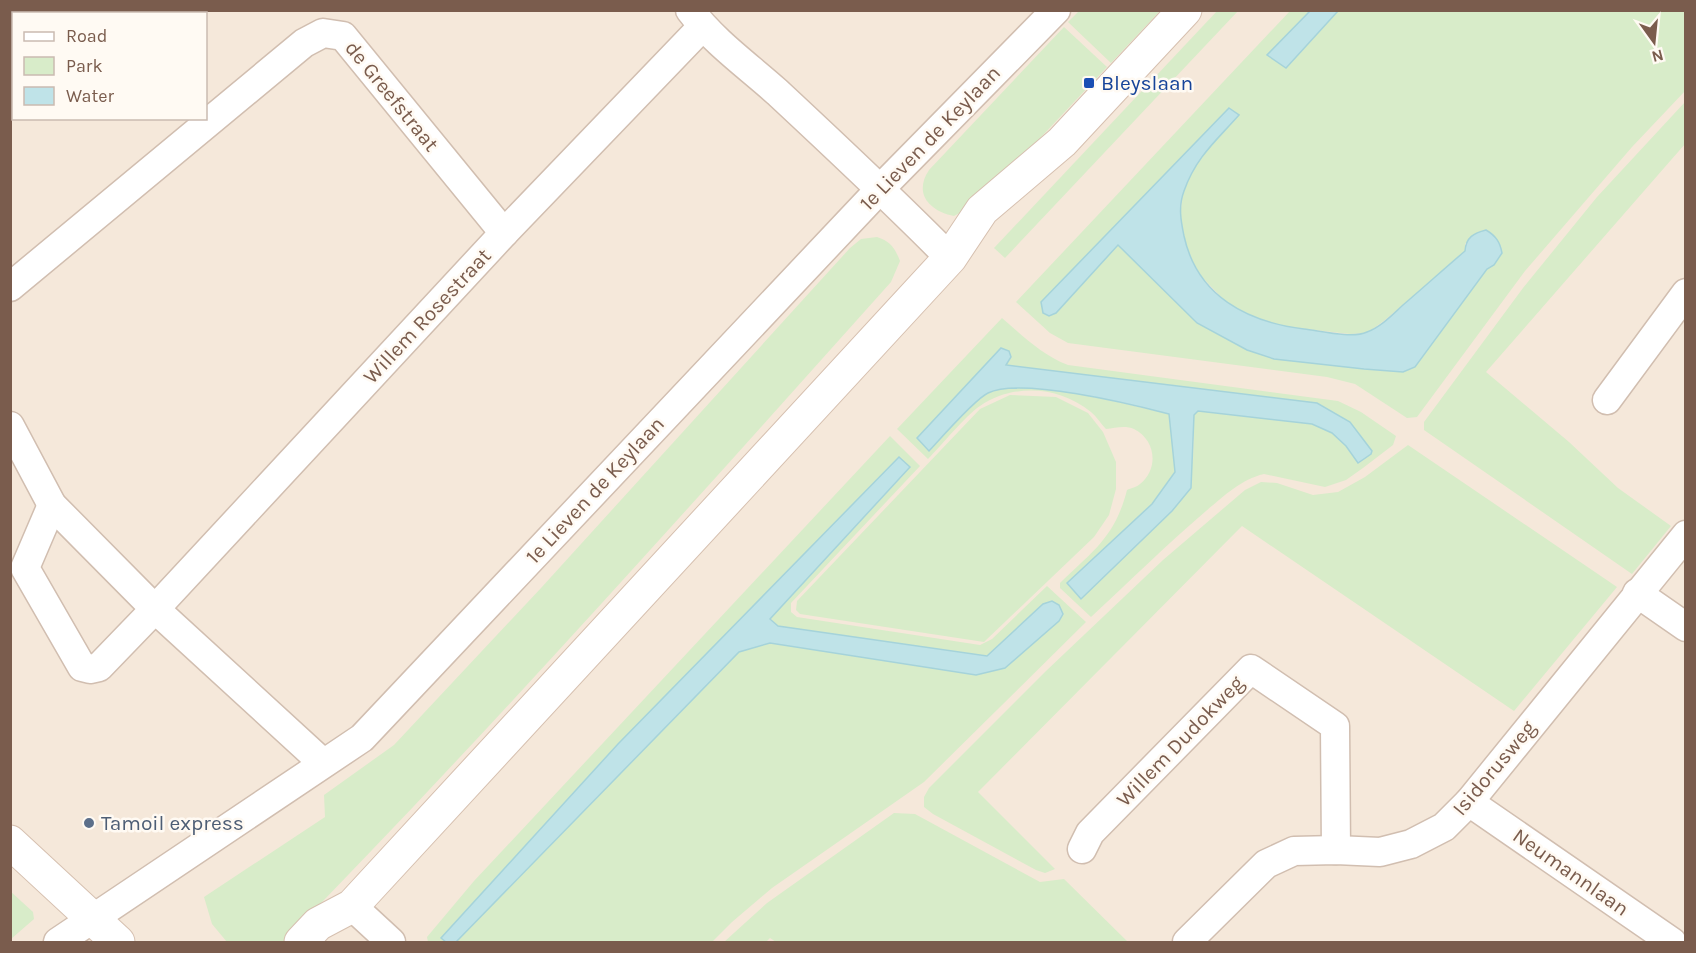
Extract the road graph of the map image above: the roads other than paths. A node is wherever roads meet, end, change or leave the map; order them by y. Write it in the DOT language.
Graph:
graph roads {
  1 [pos="1056,10"];
  2 [pos="1185,10"];
  3 [pos="696,19"];
  4 [pos="881,188"];
  5 [pos="504,232"];
  6 [pos="950,258"];
  7 [pos="10,287"];
  8 [pos="1686,293"];
  9 [pos="1607,400"];
  10 [pos="10,426"];
  11 [pos="52,505"];
  12 [pos="1686,535"];
  13 [pos="1636,593"];
  14 [pos="155,609"];
  15 [pos="1686,627"];
  16 [pos="323,763"];
  17 [pos="1469,802"];
  18 [pos="10,842"];
  19 [pos="1082,849"];
  20 [pos="1336,850"];
  21 [pos="352,906"];
  22 [pos="93,919"];
  23 [pos="1643,934"];
  24 [pos="58,942"];
  25 [pos="118,942"];
  26 [pos="301,942"];
  27 [pos="340,942"];
  28 [pos="391,942"];
  29 [pos="1187,942"];
  30 [pos="1672,942"];
  1 -- 4 [label="street, 1e Lieven de Keylaan"];
  2 -- 6 [label="main road"];
  3 -- 4 [label="street"];
  3 -- 5 [label="street, Willem Rosestraat"];
  4 -- 6 [label="street"];
  4 -- 16 [label="street, 1e Lieven de Keylaan"];
  5 -- 7 [label="street, de Greefstraat"];
  5 -- 14 [label="street, Willem Rosestraat"];
  6 -- 21 [label="main road"];
  8 -- 9 [label="street"];
  10 -- 11 [label="street"];
  11 -- 14 [label="street"];
  11 -- 14 [label="street, Willem Rosestraat"];
  12 -- 13 [label="street, Isidorusweg"];
  13 -- 15 [label="street"];
  13 -- 17 [label="street, Isidorusweg"];
  14 -- 16 [label="street"];
  16 -- 22 [label="street, 1e Lieven de Keylaan"];
  17 -- 20 [label="street, Isidorusweg"];
  17 -- 23 [label="street, Neumannlaan"];
  18 -- 22 [label="main road"];
  19 -- 20 [label="street, Willem Dudokweg"];
  20 -- 29 [label="street, Isidorusweg"];
  21 -- 26 [label="main road"];
  21 -- 27 [label="main road"];
  21 -- 28 [label="street"];
  22 -- 24 [label="street, 1e Lieven de Keylaan"];
  22 -- 25 [label="main road"];
  23 -- 30 [label="street, Neumannlaan"];
}
